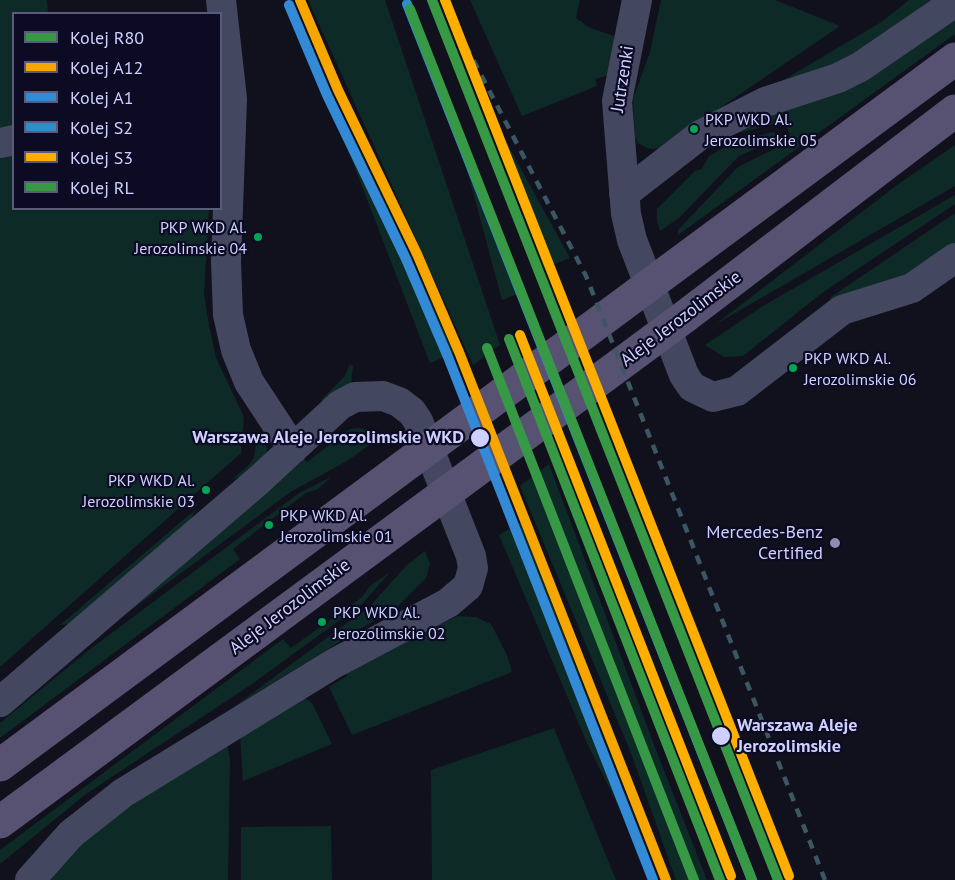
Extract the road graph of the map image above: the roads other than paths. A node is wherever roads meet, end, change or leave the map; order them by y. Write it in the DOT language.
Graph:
graph roads {
  1 [pos="637,0"];
  2 [pos="955,2"];
  3 [pos="222,20"];
  4 [pos="955,59"];
  5 [pos="226,100"];
  6 [pos="955,111"];
  7 [pos="624,194"];
  8 [pos="955,258"];
  9 [pos="293,449"];
  10 [pos="0,702"];
  11 [pos="0,765"];
  12 [pos="0,822"];
  13 [pos="30,880"];
  1 -- 7 [label="street, Jutrzenki"];
  2 -- 7 [label="street"];
  3 -- 5 [label="street"];
  4 -- 11 [label="main road"];
  5 -- 9 [label="street"];
  6 -- 12 [label="main road, Aleje Jerozolimskie"];
  7 -- 8 [label="street, Jutrzenki"];
  9 -- 10 [label="street"];
  9 -- 13 [label="street"];
}
